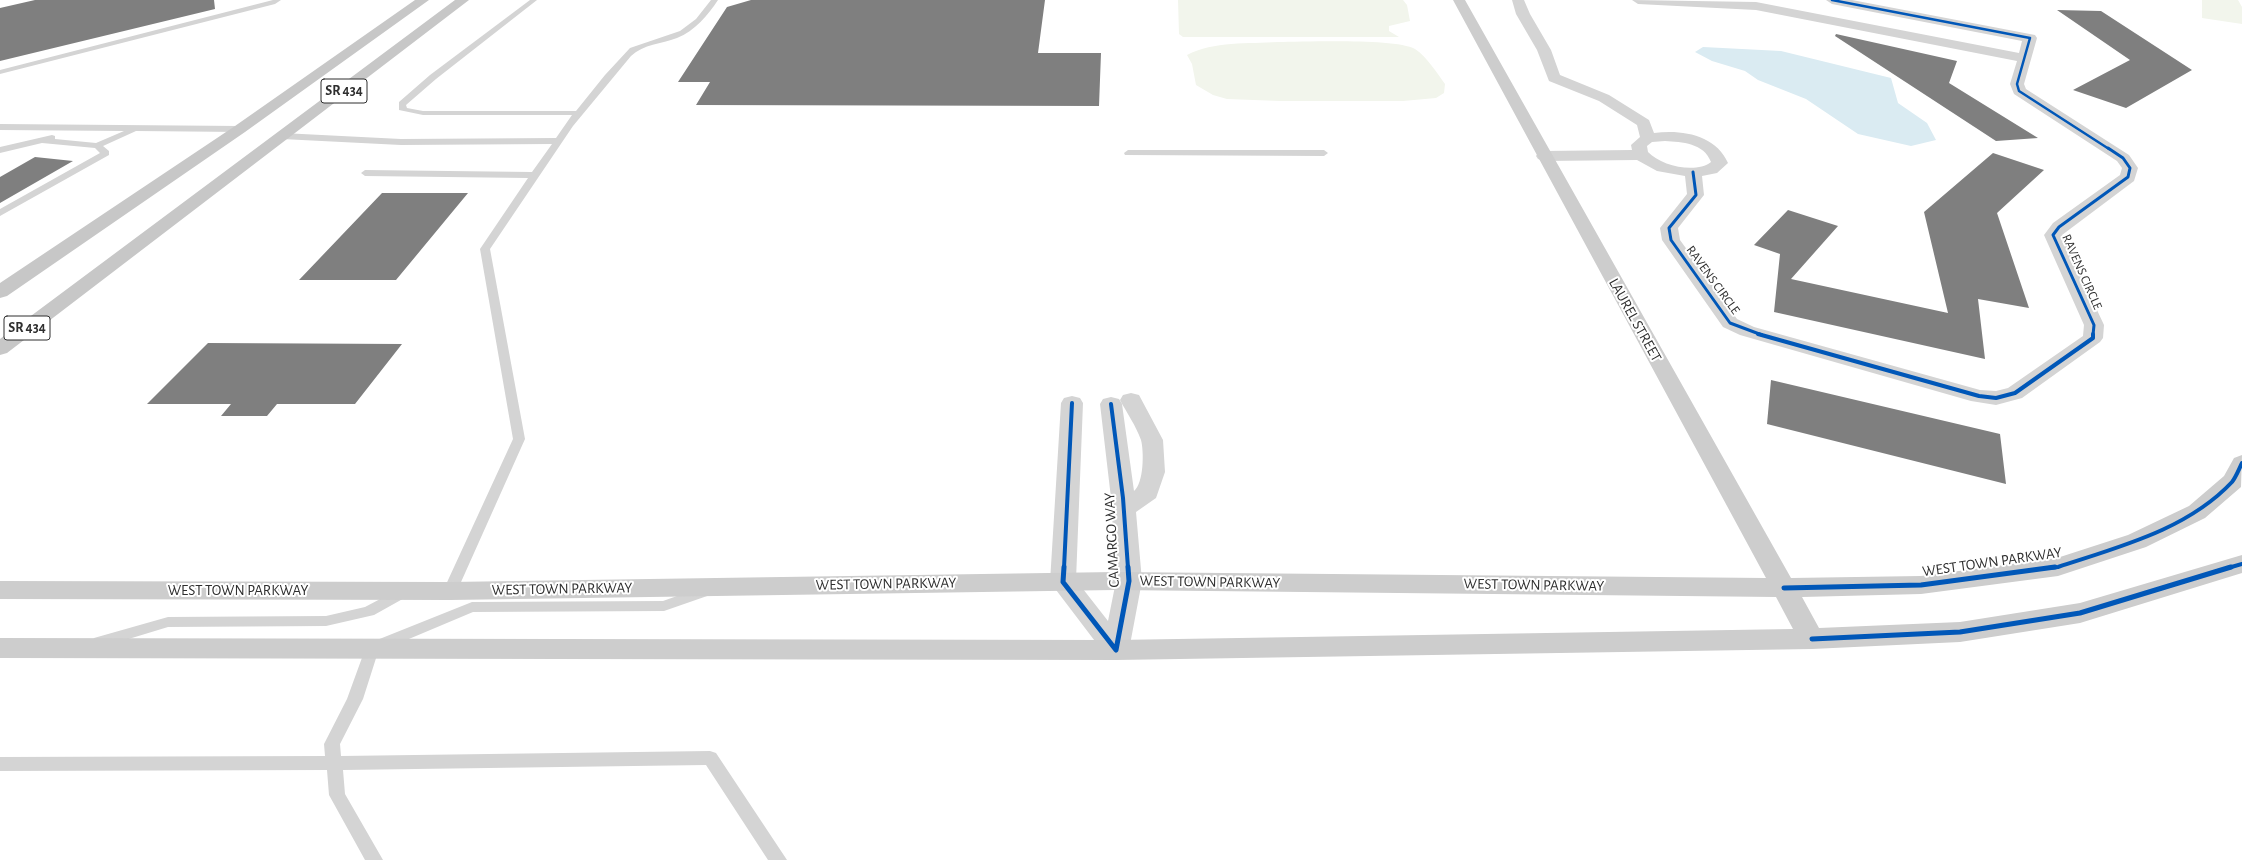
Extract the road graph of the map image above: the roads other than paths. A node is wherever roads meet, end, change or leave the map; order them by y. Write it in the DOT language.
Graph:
graph roads {
  1 [pos="278,0"];
  2 [pos="423,0"];
  3 [pos="463,0"];
  4 [pos="534,0"];
  5 [pos="715,0"];
  6 [pos="1459,0"];
  7 [pos="1518,0"];
  8 [pos="1638,0"];
  9 [pos="1832,0"];
  10 [pos="1758,3"];
  11 [pos="2024,58"];
  12 [pos="0,72"];
  13 [pos="300,88"];
  14 [pos="580,113"];
  15 [pos="0,127"];
  16 [pos="75,128"];
  17 [pos="137,128"];
  18 [pos="240,129"];
  19 [pos="282,136"];
  20 [pos="1648,138"];
  21 [pos="45,141"];
  22 [pos="560,141"];
  23 [pos="97,146"];
  24 [pos="0,150"];
  25 [pos="1128,153"];
  26 [pos="1324,153"];
  27 [pos="1641,155"];
  28 [pos="1544,156"];
  29 [pos="1693,172"];
  30 [pos="365,173"];
  31 [pos="536,175"];
  32 [pos="223,180"];
  33 [pos="0,206"];
  34 [pos="0,213"];
  35 [pos="0,292"];
  36 [pos="0,349"];
  37 [pos="1072,404"];
  38 [pos="2242,463"];
  39 [pos="1124,509"];
  40 [pos="2242,564"];
  41 [pos="1129,581"];
  42 [pos="1063,582"];
  43 [pos="718,587"];
  44 [pos="1784,588"];
  45 [pos="0,590"];
  46 [pos="405,591"];
  47 [pos="450,591"];
  48 [pos="1812,639"];
  49 [pos="0,648"];
  50 [pos="80,648"];
  51 [pos="372,648"];
  52 [pos="1116,650"];
  53 [pos="334,763"];
  54 [pos="0,764"];
  55 [pos="374,860"];
  56 [pos="778,860"];
  1 -- 12 [label="lane"];
  2 -- 13 [label="main road, SR 434"];
  3 -- 19 [label="main road, SR 434"];
  4 -- 14 [label="lane"];
  5 -- 14 [label="lane"];
  6 -- 28 [label="main road, LAUREL STREET"];
  7 -- 20 [label="street"];
  8 -- 10 [label="street"];
  9 -- 11 [label="street, RAVENS CIRCLE"];
  10 -- 11 [label="street"];
  11 -- 29 [label="street, RAVENS CIRCLE"];
  13 -- 18 [label="main road, SR 434"];
  13 -- 19 [label="main road"];
  14 -- 22 [label="lane"];
  15 -- 16 [label="lane"];
  16 -- 17 [label="lane"];
  16 -- 21 [label="lane"];
  17 -- 18 [label="lane"];
  17 -- 23 [label="lane"];
  18 -- 32 [label="main road"];
  18 -- 35 [label="main road, SR 434"];
  19 -- 22 [label="lane"];
  19 -- 32 [label="main road, SR 434"];
  20 -- 27 [label="street"];
  20 -- 29 [label="street"];
  21 -- 23 [label="lane"];
  21 -- 24 [label="lane"];
  22 -- 31 [label="lane"];
  23 -- 33 [label="lane"];
  23 -- 34 [label="lane"];
  25 -- 26 [label="lane"];
  27 -- 28 [label="street"];
  27 -- 29 [label="street"];
  28 -- 44 [label="main road, LAUREL STREET"];
  30 -- 31 [label="lane"];
  31 -- 47 [label="lane"];
  32 -- 36 [label="main road, SR 434"];
  37 -- 42 [label="street"];
  38 -- 44 [label="main road, WEST TOWN PARKWAY"];
  39 -- 39 [label="street, CAMARGO WAY"];
  39 -- 41 [label="street, CAMARGO WAY"];
  40 -- 48 [label="main road"];
  41 -- 42 [label="main road, WEST TOWN PARKWAY"];
  41 -- 44 [label="main road, WEST TOWN PARKWAY"];
  41 -- 52 [label="street, CAMARGO WAY"];
  42 -- 43 [label="main road, WEST TOWN PARKWAY"];
  42 -- 52 [label="street"];
  43 -- 47 [label="main road, WEST TOWN PARKWAY"];
  43 -- 51 [label="lane"];
  44 -- 48 [label="main road, LAUREL STREET"];
  45 -- 46 [label="main road, WEST TOWN PARKWAY"];
  46 -- 47 [label="main road, WEST TOWN PARKWAY"];
  46 -- 50 [label="lane"];
  48 -- 52 [label="main road"];
  49 -- 50 [label="main road"];
  50 -- 51 [label="main road"];
  51 -- 52 [label="main road"];
  51 -- 53 [label="lane"];
  53 -- 54 [label="lane"];
  53 -- 55 [label="lane"];
  53 -- 56 [label="lane"];
}
